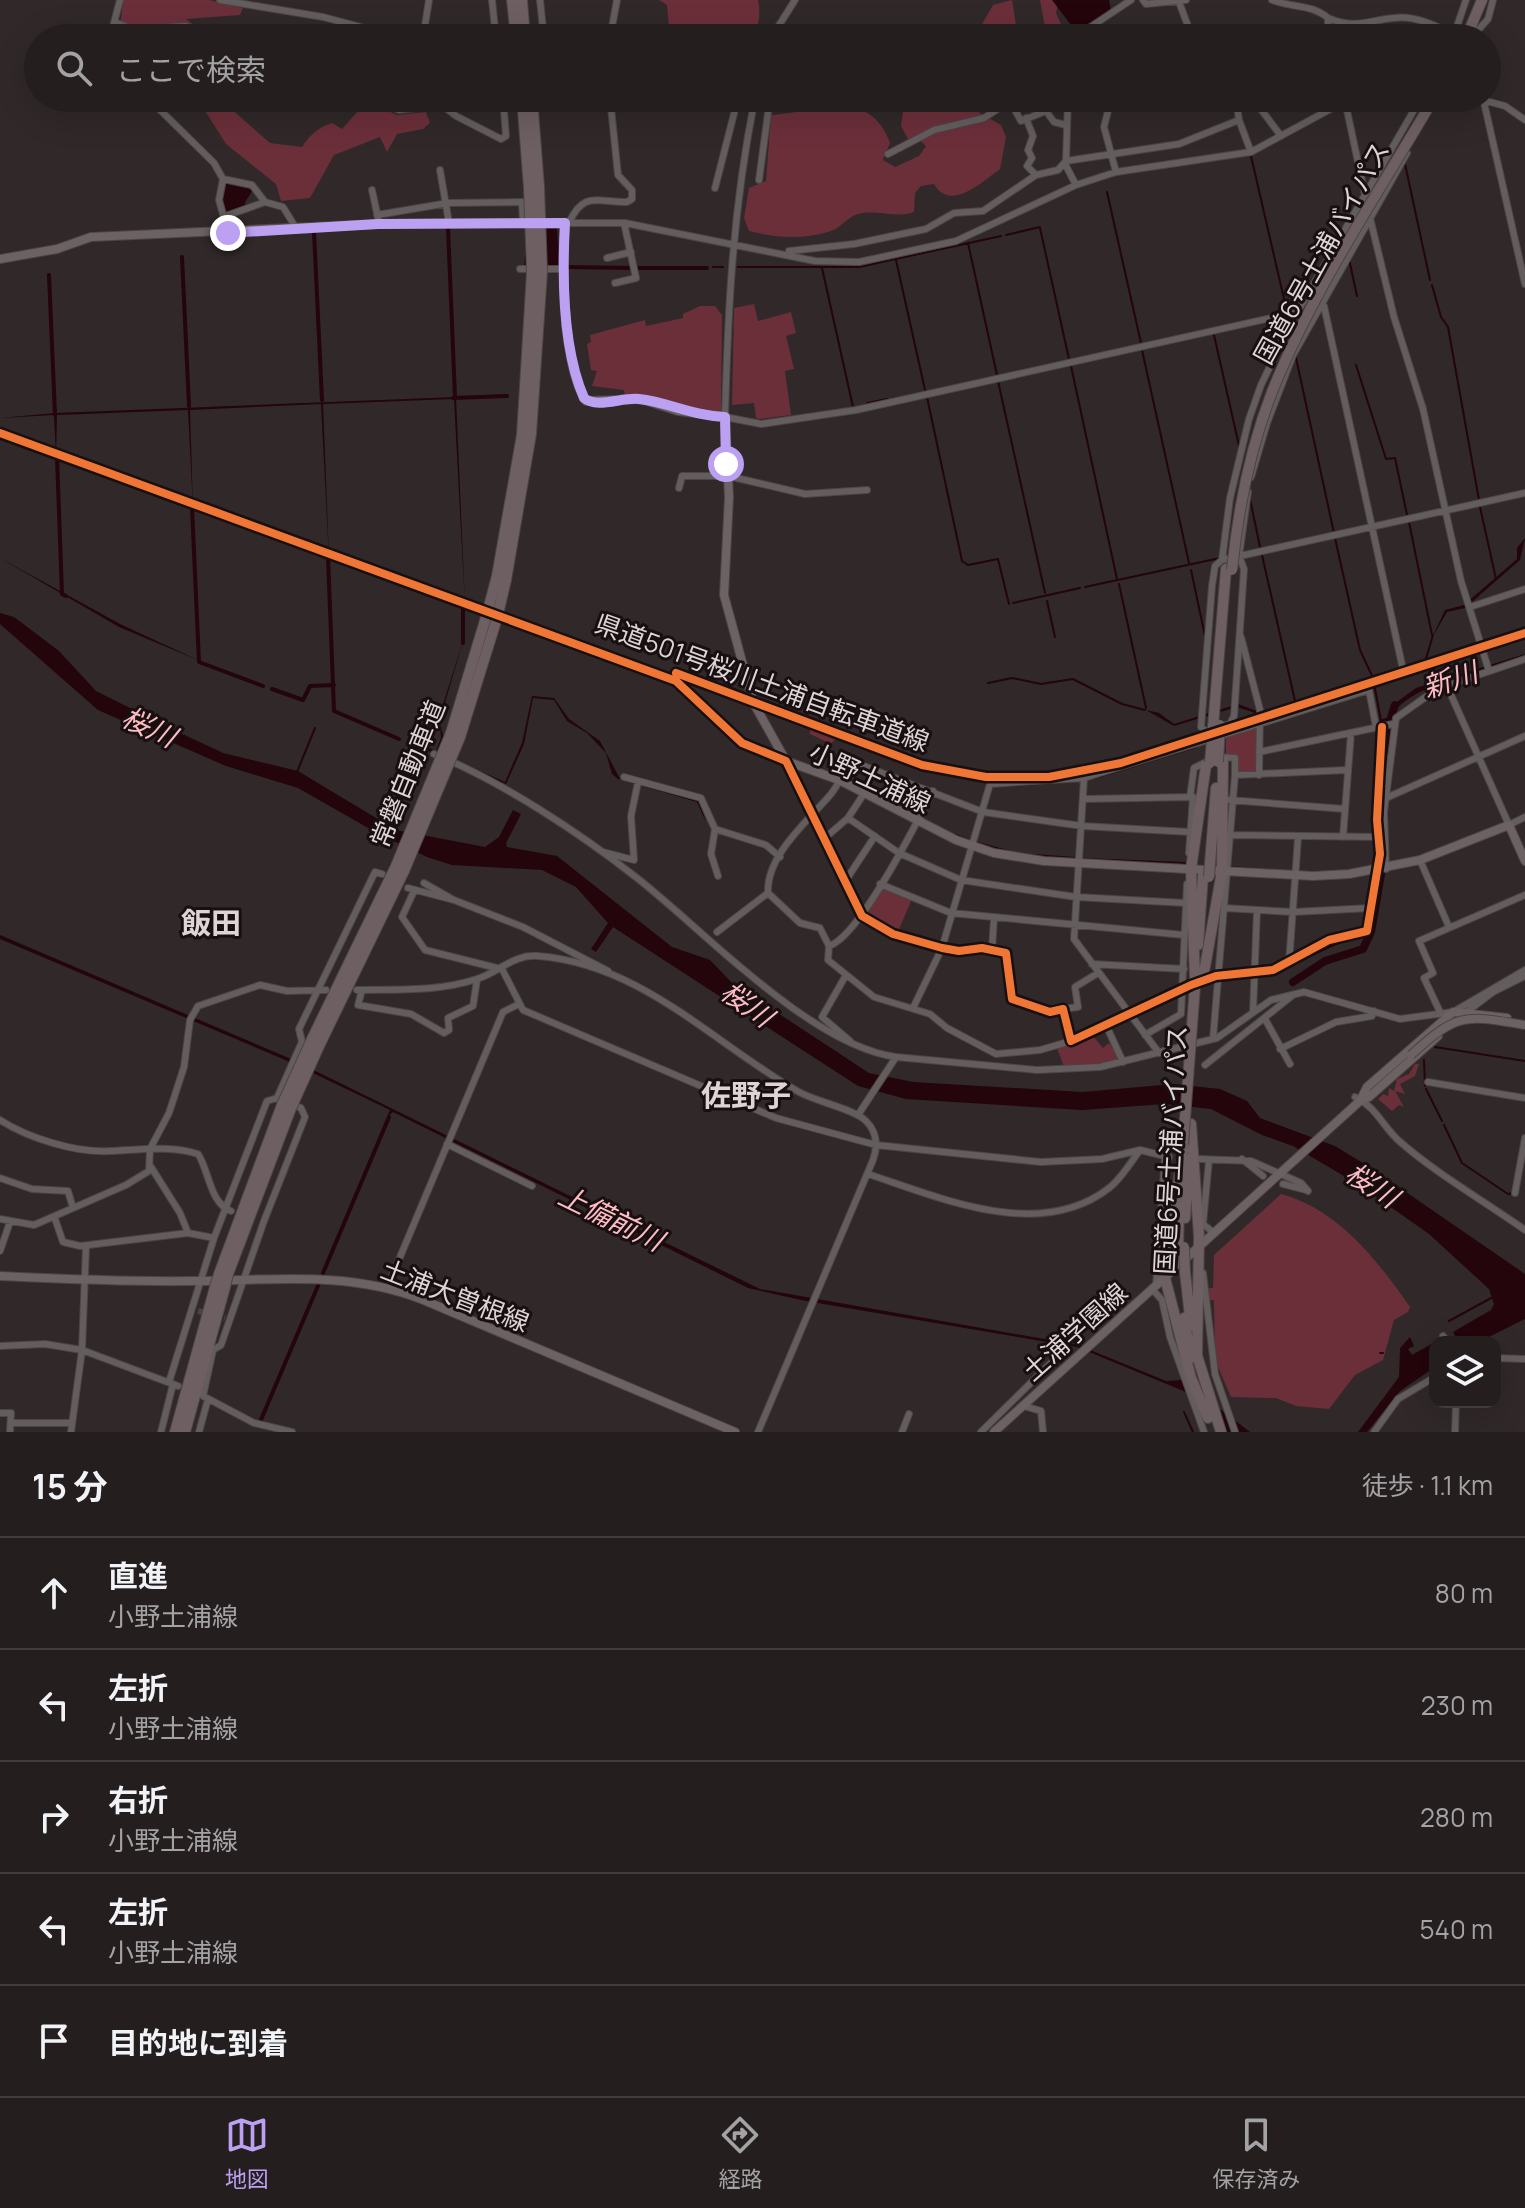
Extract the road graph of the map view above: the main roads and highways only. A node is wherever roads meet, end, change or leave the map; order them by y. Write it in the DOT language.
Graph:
graph roads {
  1 [pos="512,0"];
  2 [pos="522,0"];
  3 [pos="1476,0"];
  4 [pos="1482,0"];
  5 [pos="1472,17"];
  6 [pos="515,24"];
  7 [pos="524,24"];
  8 [pos="1468,24"];
  9 [pos="524,112"];
  10 [pos="532,112"];
  11 [pos="1415,112"];
  12 [pos="1428,112"];
  13 [pos="534,188"];
  14 [pos="0,259"];
  15 [pos="1226,566"];
  16 [pos="1218,729"];
  17 [pos="1214,762"];
  18 [pos="1525,861"];
  19 [pos="1189,869"];
  20 [pos="1225,872"];
  21 [pos="1196,982"];
  22 [pos="1459,1014"];
  23 [pos="1525,1024"];
  24 [pos="1194,1039"];
  25 [pos="1357,1100"];
  26 [pos="1188,1146"];
  27 [pos="1202,1244"];
  28 [pos="1182,1275"];
  29 [pos="0,1276"];
  30 [pos="1158,1284"];
  31 [pos="1197,1356"];
  32 [pos="1190,1375"];
  33 [pos="180,1386"];
  34 [pos="1205,1425"];
  35 [pos="175,1432"];
  36 [pos="185,1432"];
  37 [pos="735,1432"];
  38 [pos="994,1432"];
  39 [pos="1214,1432"];
  40 [pos="1221,1432"];
  1 -- 6 [label="highway"];
  2 -- 7 [label="highway"];
  3 -- 5 [label="highway"];
  4 -- 5 [label="highway"];
  5 -- 8 [label="highway"];
  9 -- 13 [label="highway, 常磐自動車道"];
  10 -- 13 [label="highway, 常磐自動車道"];
  11 -- 15 [label="highway, 国道6号土浦バイパス, bridge"];
  12 -- 15 [label="highway, 国道6号土浦バイパス, bridge"];
  13 -- 33 [label="highway, 常磐自動車道, bridge"];
  14 -- 19 [label="main road, 小野土浦線"];
  15 -- 16 [label="highway, 国道6号土浦バイパス"];
  16 -- 17 [label="highway, 国道6号土浦バイパス, bridge"];
  16 -- 17 [label="highway, 国道6号土浦バイパス, bridge"];
  17 -- 19 [label="highway"];
  17 -- 20 [label="highway"];
  17 -- 21 [label="highway, 国道6号土浦バイパス"];
  18 -- 20 [label="main road, 小野土浦線"];
  19 -- 20 [label="main road, 小野土浦線"];
  19 -- 21 [label="highway"];
  20 -- 21 [label="highway"];
  21 -- 24 [label="highway, 国道6号土浦バイパス"];
  22 -- 23 [label="main road"];
  22 -- 25 [label="main road, 土浦学園線"];
  22 -- 25 [label="main road, 土浦学園線"];
  23 -- 25 [label="main road, bridge"];
  24 -- 26 [label="highway, 国道6号土浦バイパス, bridge"];
  24 -- 26 [label="highway, 国道6号土浦バイパス"];
  25 -- 27 [label="main road, 土浦学園線"];
  26 -- 27 [label="highway"];
  26 -- 28 [label="highway, 国道6号土浦バイパス"];
  26 -- 30 [label="highway"];
  27 -- 30 [label="main road, 土浦学園線"];
  27 -- 31 [label="highway"];
  28 -- 31 [label="highway, 国道6号土浦バイパス"];
  28 -- 32 [label="highway, 国道6号土浦バイパス"];
  29 -- 37 [label="main road, 土浦大曽根線"];
  30 -- 32 [label="highway"];
  30 -- 38 [label="main road, 土浦学園線"];
  31 -- 40 [label="highway, 国道6号土浦バイパス"];
  32 -- 34 [label="highway"];
  33 -- 35 [label="highway, 常磐自動車道"];
  33 -- 36 [label="highway, 常磐自動車道"];
  34 -- 39 [label="highway"];
}
